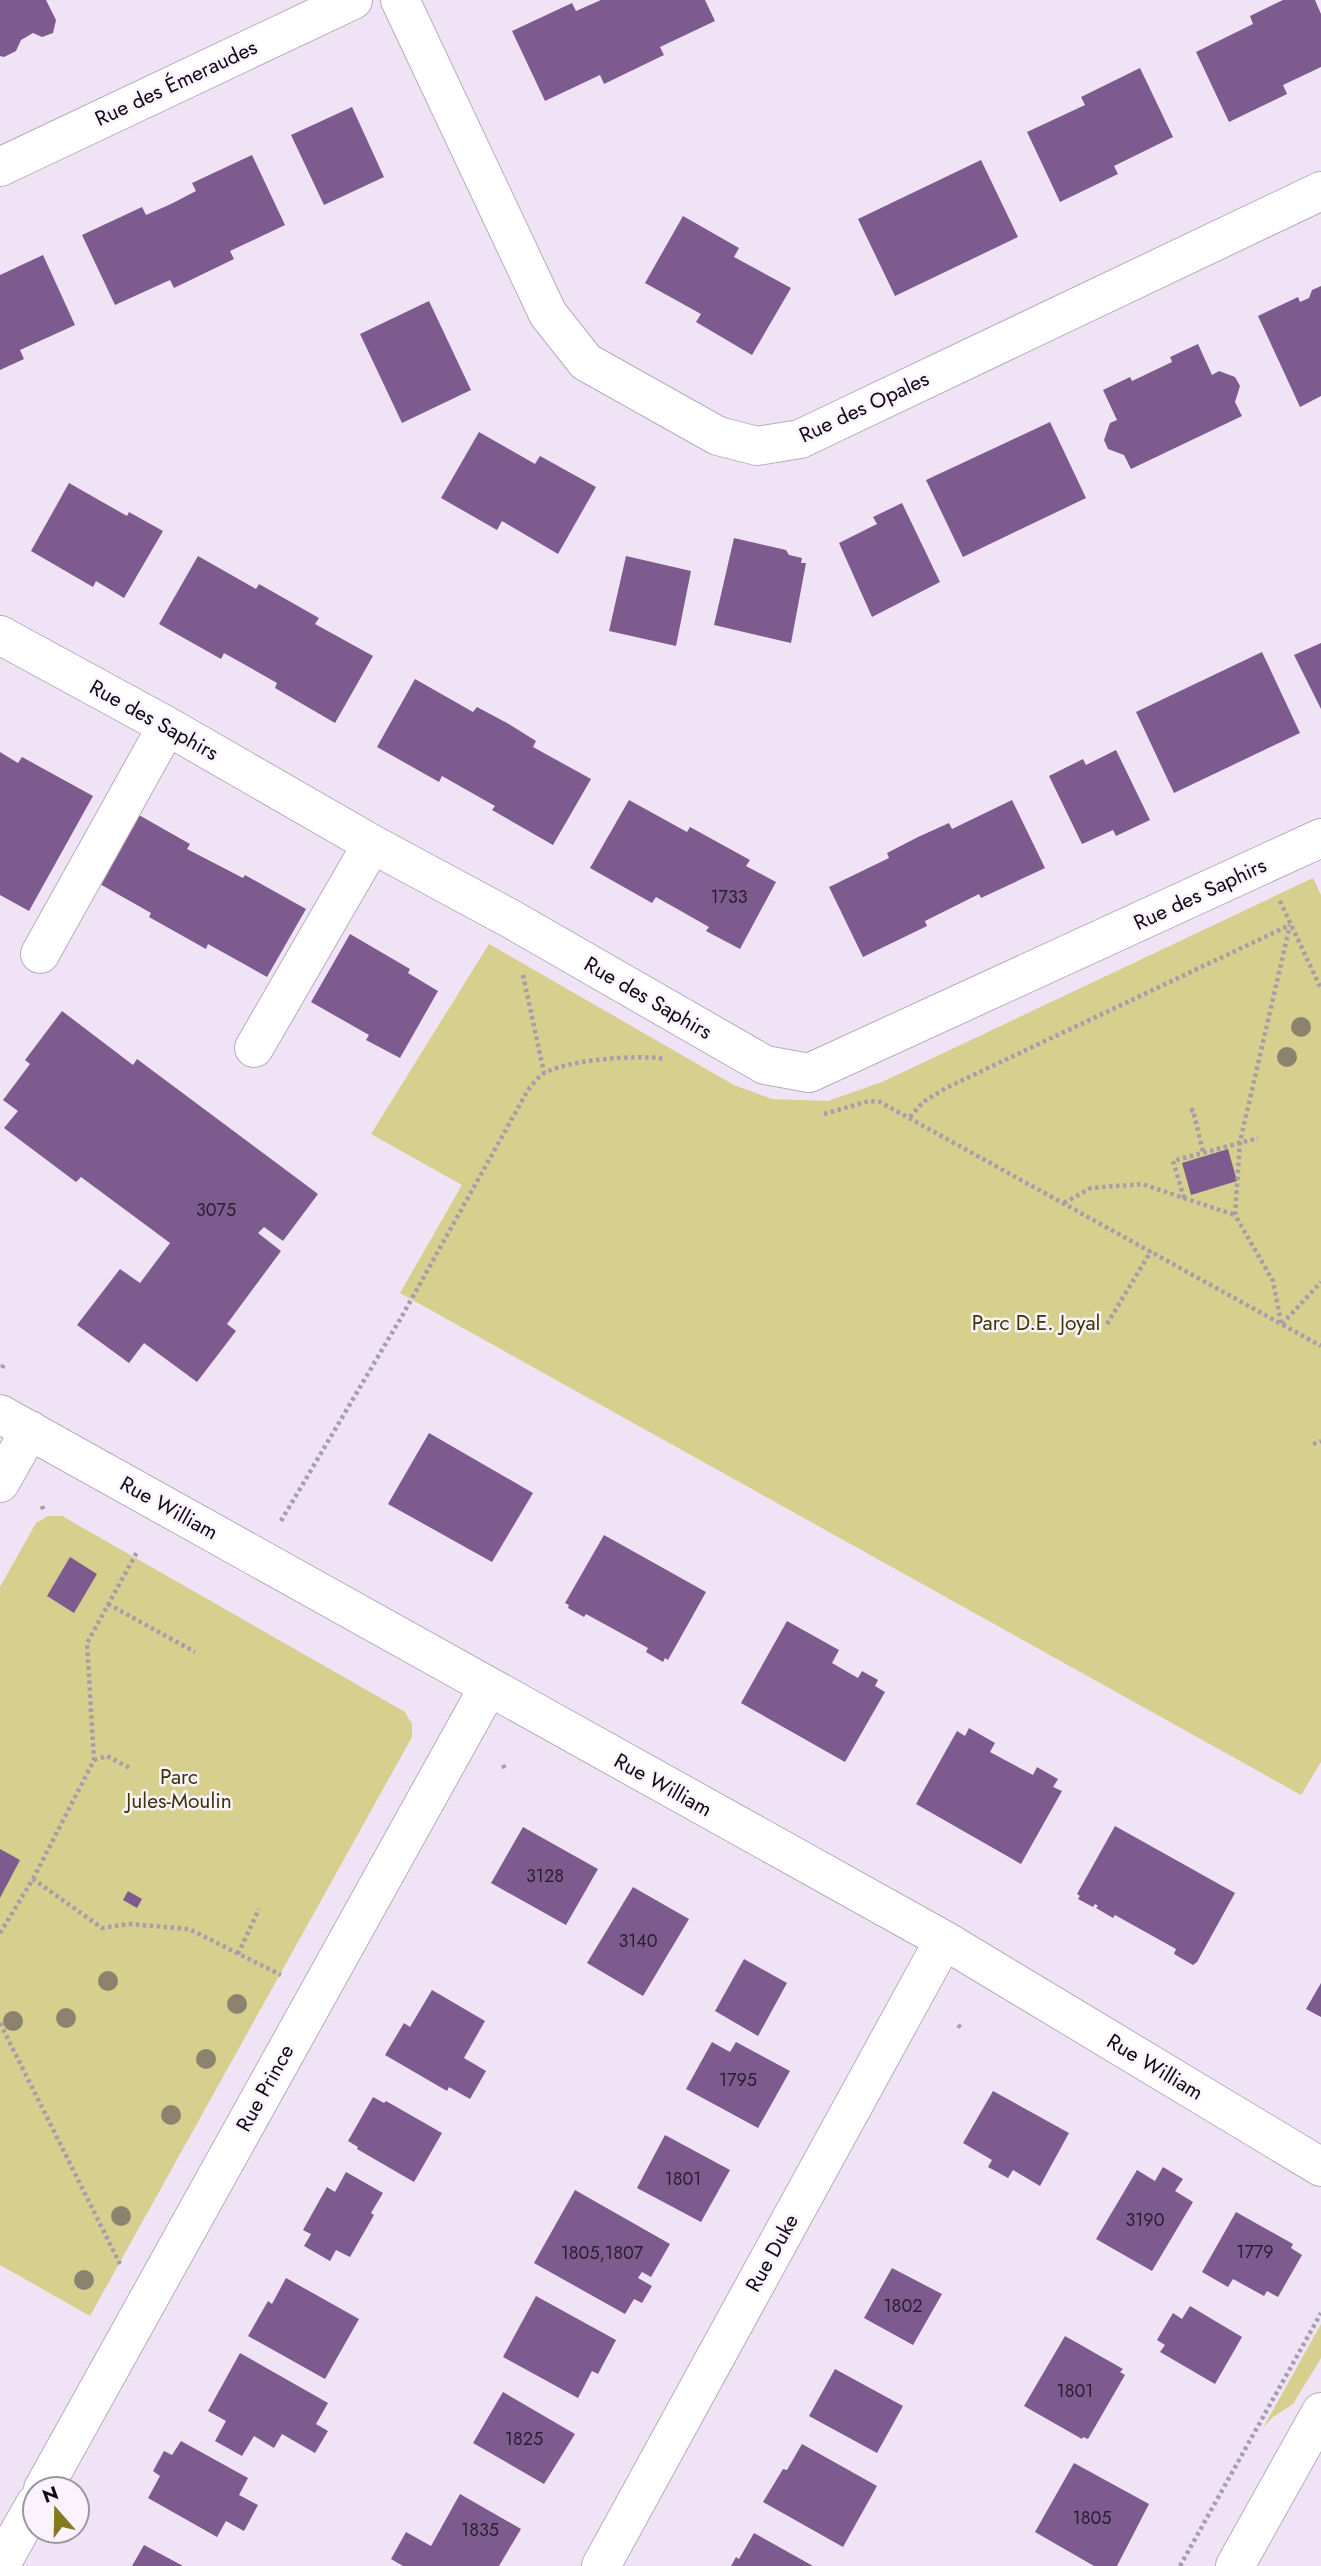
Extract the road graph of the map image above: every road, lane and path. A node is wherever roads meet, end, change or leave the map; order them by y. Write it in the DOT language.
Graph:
graph roads {
  1 [pos="353,0"];
  2 [pos="401,0"];
  3 [pos="0,167"];
  4 [pos="1321,191"];
  5 [pos="0,635"];
  6 [pos="167,726"];
  7 [pos="1321,838"];
  8 [pos="372,844"];
  9 [pos="1264,865"];
  10 [pos="511,919"];
  11 [pos="1290,925"];
  12 [pos="40,954"];
  13 [pos="1321,989"];
  14 [pos="254,1048"];
  15 [pos="576,1062"];
  16 [pos="544,1073"];
  17 [pos="1189,1111"];
  18 [pos="1258,1138"];
  19 [pos="1240,1142"];
  20 [pos="1203,1152"];
  21 [pos="1184,1198"];
  22 [pos="1063,1203"];
  23 [pos="1235,1214"];
  24 [pos="1151,1251"];
  25 [pos="1321,1282"];
  26 [pos="1107,1324"];
  27 [pos="1281,1324"];
  28 [pos="1321,1346"];
  29 [pos="15,1422"];
  30 [pos="1321,1441"];
  31 [pos="1313,1444"];
  32 [pos="0,1483"];
  33 [pos="281,1521"];
  34 [pos="137,1552"];
  35 [pos="108,1604"];
  36 [pos="195,1652"];
  37 [pos="488,1688"];
  38 [pos="94,1760"];
  39 [pos="130,1768"];
  40 [pos="33,1880"];
  41 [pos="259,1909"];
  42 [pos="0,1933"];
  43 [pos="944,1940"];
  44 [pos="238,1954"];
  45 [pos="285,1977"];
  46 [pos="0,2024"];
  47 [pos="1321,2166"];
  48 [pos="122,2268"];
  49 [pos="1321,2313"];
  50 [pos="1321,2412"];
  51 [pos="51,2475"];
  52 [pos="21,2529"];
  53 [pos="0,2566"];
  54 [pos="601,2566"];
  55 [pos="1180,2566"];
  56 [pos="1235,2566"];
  1 -- 3 [label="street, Rue des Émeraudes"];
  2 -- 4 [label="street, Rue des Opales"];
  5 -- 6 [label="street, Rue des Saphirs"];
  6 -- 8 [label="street, Rue des Saphirs"];
  6 -- 12 [label="street"];
  7 -- 9 [label="street, Rue des Saphirs"];
  8 -- 10 [label="street, Rue des Saphirs"];
  8 -- 14 [label="street"];
  9 -- 10 [label="street, Rue des Saphirs"];
  9 -- 11 [label="path"];
  10 -- 16 [label="path"];
  11 -- 13 [label="path"];
  11 -- 19 [label="path"];
  11 -- 22 [label="path"];
  15 -- 16 [label="path"];
  16 -- 33 [label="path"];
  17 -- 20 [label="path"];
  18 -- 19 [label="path"];
  19 -- 20 [label="path"];
  19 -- 23 [label="path"];
  20 -- 21 [label="path"];
  21 -- 22 [label="path"];
  21 -- 23 [label="path"];
  22 -- 24 [label="path"];
  23 -- 27 [label="path"];
  24 -- 26 [label="path"];
  24 -- 27 [label="path"];
  25 -- 27 [label="path"];
  27 -- 28 [label="path"];
  29 -- 32 [label="street"];
  29 -- 37 [label="street, Rue William"];
  30 -- 31 [label="path"];
  34 -- 35 [label="path"];
  35 -- 36 [label="path"];
  35 -- 38 [label="path"];
  37 -- 43 [label="street, Rue William"];
  37 -- 51 [label="street, Rue Prince"];
  38 -- 39 [label="path"];
  38 -- 40 [label="path"];
  40 -- 42 [label="path"];
  40 -- 44 [label="path"];
  41 -- 44 [label="path"];
  43 -- 47 [label="street, Rue William"];
  43 -- 54 [label="street, Rue Duke"];
  44 -- 45 [label="path"];
  46 -- 48 [label="path"];
  49 -- 55 [label="path"];
  50 -- 56 [label="street"];
  52 -- 53 [label="street"];
}
